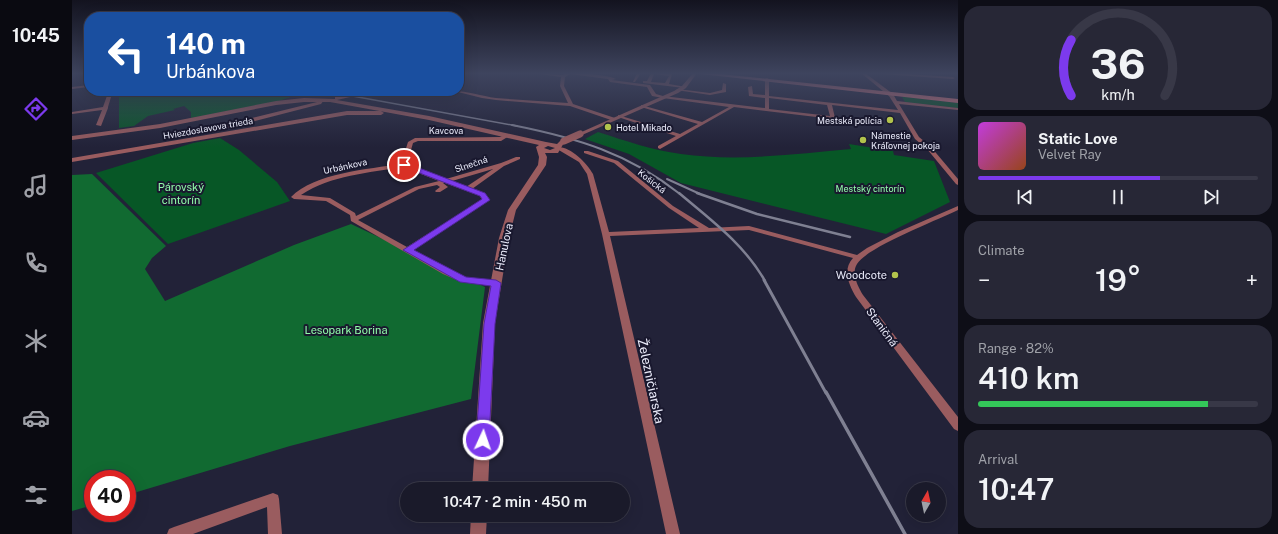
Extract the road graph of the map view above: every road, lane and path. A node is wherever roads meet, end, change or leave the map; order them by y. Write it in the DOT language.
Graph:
graph roads {
  1 [pos="768,97"];
  2 [pos="109,98"];
  3 [pos="332,98"];
  4 [pos="344,98"];
  5 [pos="488,98"];
  6 [pos="568,98"];
  7 [pos="663,98"];
  8 [pos="747,98"];
  9 [pos="762,98"];
  10 [pos="776,98"];
  11 [pos="892,98"];
  12 [pos="304,100"];
  13 [pos="322,100"];
  14 [pos="350,102"];
  15 [pos="896,102"];
  16 [pos="358,104"];
  17 [pos="829,104"];
  18 [pos="571,105"];
  19 [pos="643,106"];
  20 [pos="734,106"];
  21 [pos="106,108"];
  22 [pos="958,109"];
  23 [pos="768,110"];
  24 [pos="902,112"];
  25 [pos="72,113"];
  26 [pos="347,113"];
  27 [pos="620,116"];
  28 [pos="429,118"];
  29 [pos="613,119"];
  30 [pos="701,123"];
  31 [pos="99,125"];
  32 [pos="488,131"];
  33 [pos="111,133"];
  34 [pos="171,134"];
  35 [pos="88,135"];
  36 [pos="679,135"];
  37 [pos="506,136"];
  38 [pos="72,138"];
  39 [pos="660,146"];
  40 [pos="552,148"];
  41 [pos="586,152"];
  42 [pos="518,158"];
  43 [pos="72,160"];
  44 [pos="503,164"];
  45 [pos="404,165"];
  46 [pos="446,181"];
  47 [pos="958,182"];
  48 [pos="438,183"];
  49 [pos="467,189"];
  50 [pos="438,191"];
  51 [pos="958,208"];
  52 [pos="353,220"];
  53 [pos="706,229"];
  54 [pos="606,234"];
  55 [pos="408,250"];
  56 [pos="857,257"];
  57 [pos="496,283"];
  58 [pos="958,426"];
  59 [pos="480,482"];
  60 [pos="479,522"];
  61 [pos="174,534"];
  62 [pos="275,534"];
  63 [pos="478,534"];
  64 [pos="673,534"];
  1 -- 23 [label="street"];
  2 -- 21 [label="street"];
  3 -- 12 [label="street"];
  4 -- 14 [label="street"];
  5 -- 18 [label="street"];
  6 -- 18 [label="street"];
  7 -- 19 [label="street"];
  7 -- 20 [label="street"];
  8 -- 9 [label="street"];
  10 -- 17 [label="street"];
  11 -- 15 [label="street"];
  12 -- 13 [label="street, Hviezdoslavova trieda"];
  12 -- 33 [label="street, Hviezdoslavova trieda"];
  13 -- 14 [label="street, Železničiarska"];
  13 -- 34 [label="street"];
  14 -- 16 [label="street, Železničiarska"];
  15 -- 22 [label="street"];
  15 -- 24 [label="street"];
  16 -- 26 [label="street"];
  16 -- 28 [label="street, Železničiarska"];
  17 -- 23 [label="street"];
  17 -- 24 [label="street"];
  18 -- 29 [label="street"];
  19 -- 27 [label="street"];
  19 -- 30 [label="street"];
  20 -- 23 [label="street"];
  20 -- 30 [label="street"];
  21 -- 25 [label="street"];
  21 -- 31 [label="street"];
  24 -- 47 [label="street"];
  26 -- 28 [label="street, Železničiarska"];
  26 -- 43 [label="street, Hviezdoslavova trieda"];
  27 -- 29 [label="street"];
  27 -- 36 [label="street"];
  28 -- 32 [label="street, Železničiarska"];
  29 -- 40 [label="street, bridge"];
  30 -- 36 [label="street"];
  31 -- 33 [label="street"];
  31 -- 35 [label="street"];
  31 -- 38 [label="street"];
  32 -- 37 [label="street, Železničiarska"];
  32 -- 40 [label="street, Železničiarska"];
  33 -- 35 [label="street, Hviezdoslavova trieda"];
  35 -- 38 [label="street"];
  36 -- 39 [label="street"];
  37 -- 40 [label="street, Železničiarska"];
  37 -- 45 [label="street, Kavcova"];
  40 -- 54 [label="street, Železničiarska"];
  40 -- 57 [label="street, Hanulova"];
  41 -- 53 [label="street, Košická"];
  42 -- 44 [label="street, Slnečná"];
  44 -- 46 [label="street, Slnečná"];
  44 -- 49 [label="street, Slnečná"];
  45 -- 46 [label="street, Slnečná"];
  45 -- 52 [label="street, Urbánkova"];
  46 -- 48 [label="street, Slnečná"];
  46 -- 49 [label="street, Slnečná"];
  48 -- 50 [label="street"];
  48 -- 52 [label="street, Slnečná"];
  49 -- 55 [label="street, Slnečná"];
  51 -- 56 [label="street"];
  52 -- 55 [label="street"];
  53 -- 54 [label="street"];
  53 -- 56 [label="street"];
  54 -- 64 [label="street, Železničiarska"];
  55 -- 57 [label="street"];
  56 -- 58 [label="street, Staničná"];
  57 -- 59 [label="street, Hanulova"];
  60 -- 63 [label="street"];
  61 -- 62 [label="street"];
}
